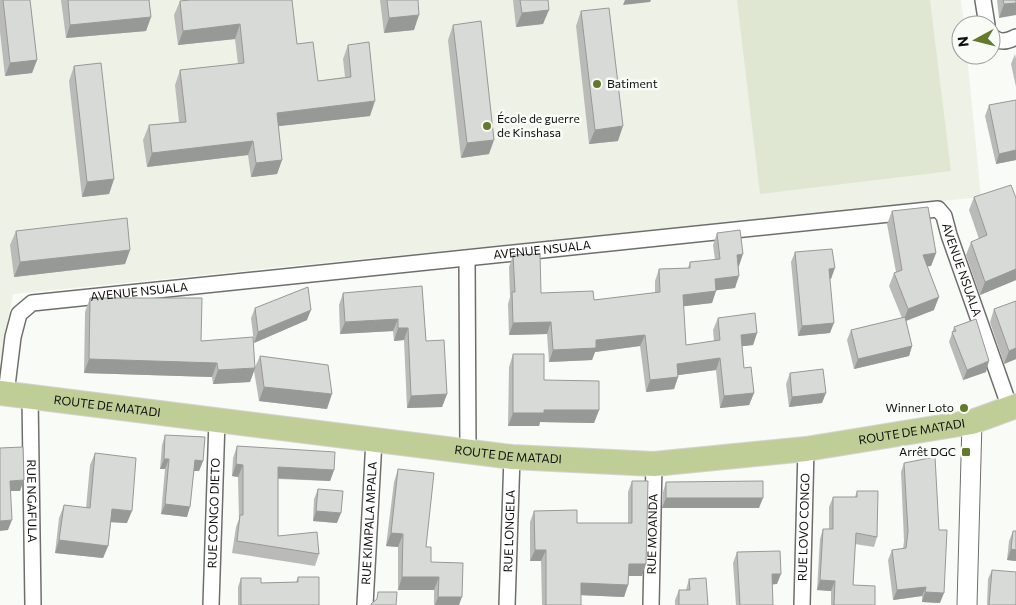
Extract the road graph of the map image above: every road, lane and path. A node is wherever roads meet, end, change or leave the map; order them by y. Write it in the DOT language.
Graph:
graph roads {
  1 [pos="983,0"];
  2 [pos="985,15"];
  3 [pos="1016,37"];
  4 [pos="1001,41"];
  5 [pos="467,259"];
  6 [pos="3,394"];
  7 [pos="30,396"];
  8 [pos="1013,407"];
  9 [pos="217,420"];
  10 [pos="972,422"];
  11 [pos="374,440"];
  12 [pos="806,449"];
  13 [pos="468,451"];
  14 [pos="512,457"];
  15 [pos="654,464"];
  16 [pos="33,605"];
  17 [pos="211,605"];
  18 [pos="365,605"];
  19 [pos="507,605"];
  20 [pos="651,605"];
  21 [pos="802,605"];
  22 [pos="967,605"];
  1 -- 2 [label="street"];
  3 -- 4 [label="street"];
  5 -- 6 [label="street, AVENUE NSUALA"];
  5 -- 8 [label="street, AVENUE NSUALA"];
  5 -- 13 [label="street"];
  6 -- 7 [label="main road, ROUTE DE MATADI"];
  7 -- 9 [label="main road, ROUTE DE MATADI"];
  7 -- 16 [label="street, RUE NGAFULA"];
  8 -- 10 [label="main road, ROUTE DE MATADI"];
  9 -- 11 [label="main road, ROUTE DE MATADI"];
  9 -- 17 [label="street, RUE CONGO DIETO"];
  10 -- 12 [label="main road, ROUTE DE MATADI"];
  10 -- 22 [label="street"];
  11 -- 13 [label="main road, ROUTE DE MATADI"];
  11 -- 18 [label="street, RUE KIMPALA MPALA"];
  12 -- 15 [label="main road, ROUTE DE MATADI"];
  12 -- 21 [label="street, RUE LOVO CONGO"];
  13 -- 14 [label="main road, ROUTE DE MATADI"];
  14 -- 15 [label="main road, ROUTE DE MATADI"];
  14 -- 19 [label="street, RUE LONGELA"];
  15 -- 20 [label="street, RUE MOANDA"];
}
